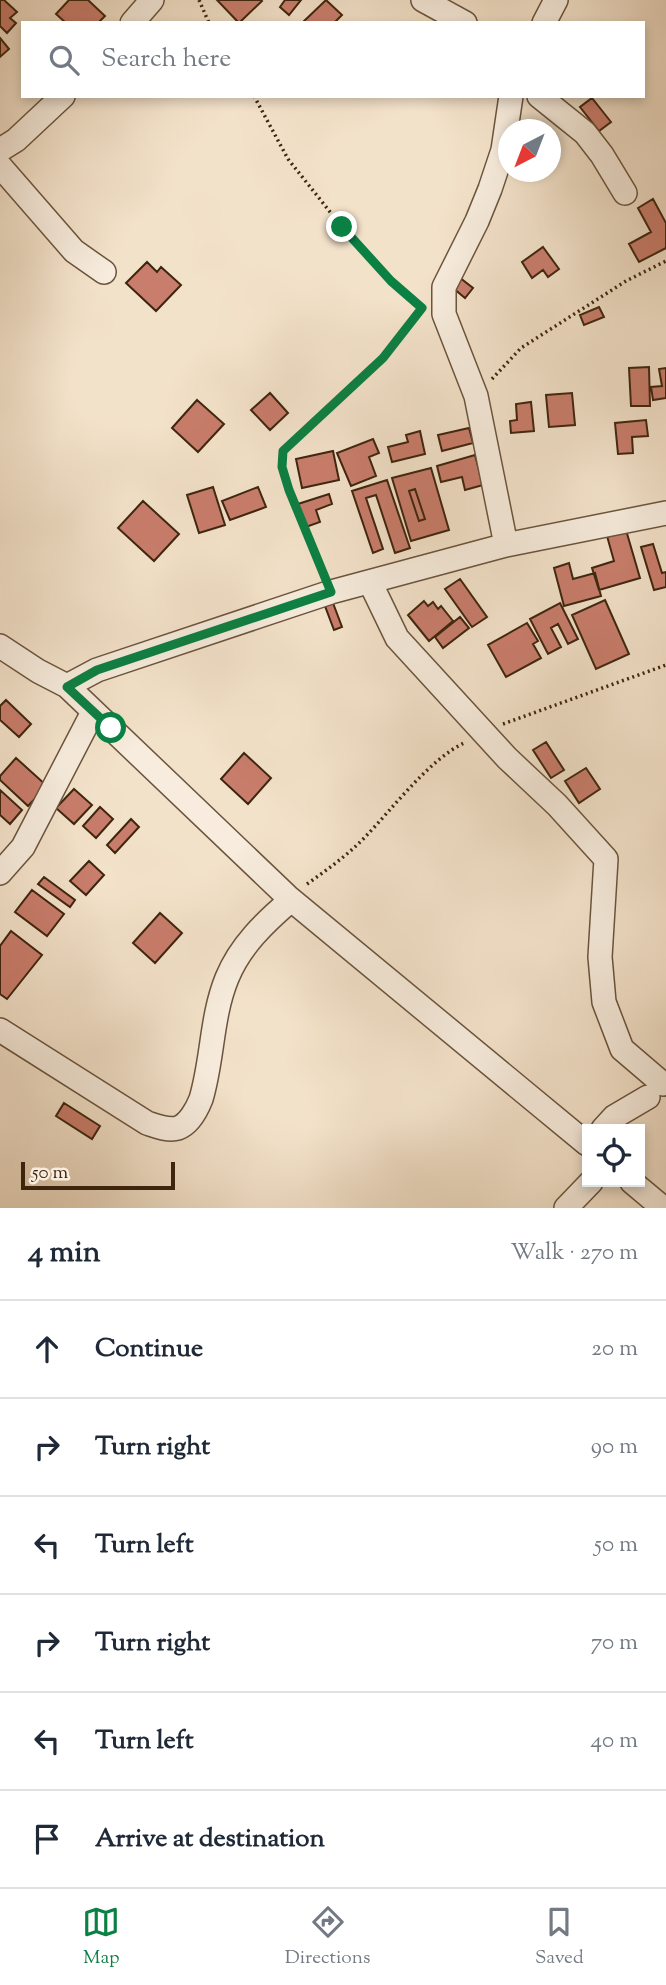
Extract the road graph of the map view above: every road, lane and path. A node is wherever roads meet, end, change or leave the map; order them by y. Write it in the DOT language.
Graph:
graph roads {
  1 [pos="152,0"];
  2 [pos="199,0"];
  3 [pos="423,0"];
  4 [pos="556,0"];
  5 [pos="134,21"];
  6 [pos="208,21"];
  7 [pos="461,21"];
  8 [pos="545,21"];
  9 [pos="61,98"];
  10 [pos="255,98"];
  11 [pos="511,98"];
  12 [pos="541,98"];
  13 [pos="0,150"];
  14 [pos="0,166"];
  15 [pos="625,193"];
  16 [pos="666,261"];
  17 [pos="104,272"];
  18 [pos="429,298"];
  19 [pos="422,308"];
  20 [pos="476,397"];
  21 [pos="666,513"];
  22 [pos="506,545"];
  23 [pos="370,582"];
  24 [pos="331,592"];
  25 [pos="0,646"];
  26 [pos="666,665"];
  27 [pos="67,687"];
  28 [pos="93,712"];
  29 [pos="484,733"];
  30 [pos="0,873"];
  31 [pos="289,898"];
  32 [pos="0,1030"];
  33 [pos="608,1124"];
  34 [pos="582,1140"];
  35 [pos="586,1187"];
  36 [pos="638,1187"];
  37 [pos="566,1208"];
  38 [pos="663,1208"];
  1 -- 5 [label="street"];
  2 -- 6 [label="path"];
  3 -- 7 [label="street"];
  4 -- 8 [label="street"];
  9 -- 13 [label="street"];
  10 -- 19 [label="path"];
  11 -- 20 [label="street"];
  12 -- 15 [label="street"];
  14 -- 17 [label="street"];
  16 -- 20 [label="path"];
  18 -- 19 [label="path"];
  19 -- 24 [label="path"];
  20 -- 22 [label="street"];
  21 -- 22 [label="street"];
  22 -- 23 [label="street"];
  23 -- 24 [label="street"];
  23 -- 29 [label="street"];
  24 -- 27 [label="street"];
  25 -- 27 [label="street"];
  26 -- 29 [label="path"];
  27 -- 28 [label="street"];
  28 -- 30 [label="street"];
  28 -- 31 [label="street"];
  29 -- 31 [label="path"];
  29 -- 33 [label="street"];
  31 -- 32 [label="street"];
  31 -- 34 [label="street"];
  35 -- 37 [label="street"];
  36 -- 38 [label="street"];
}
